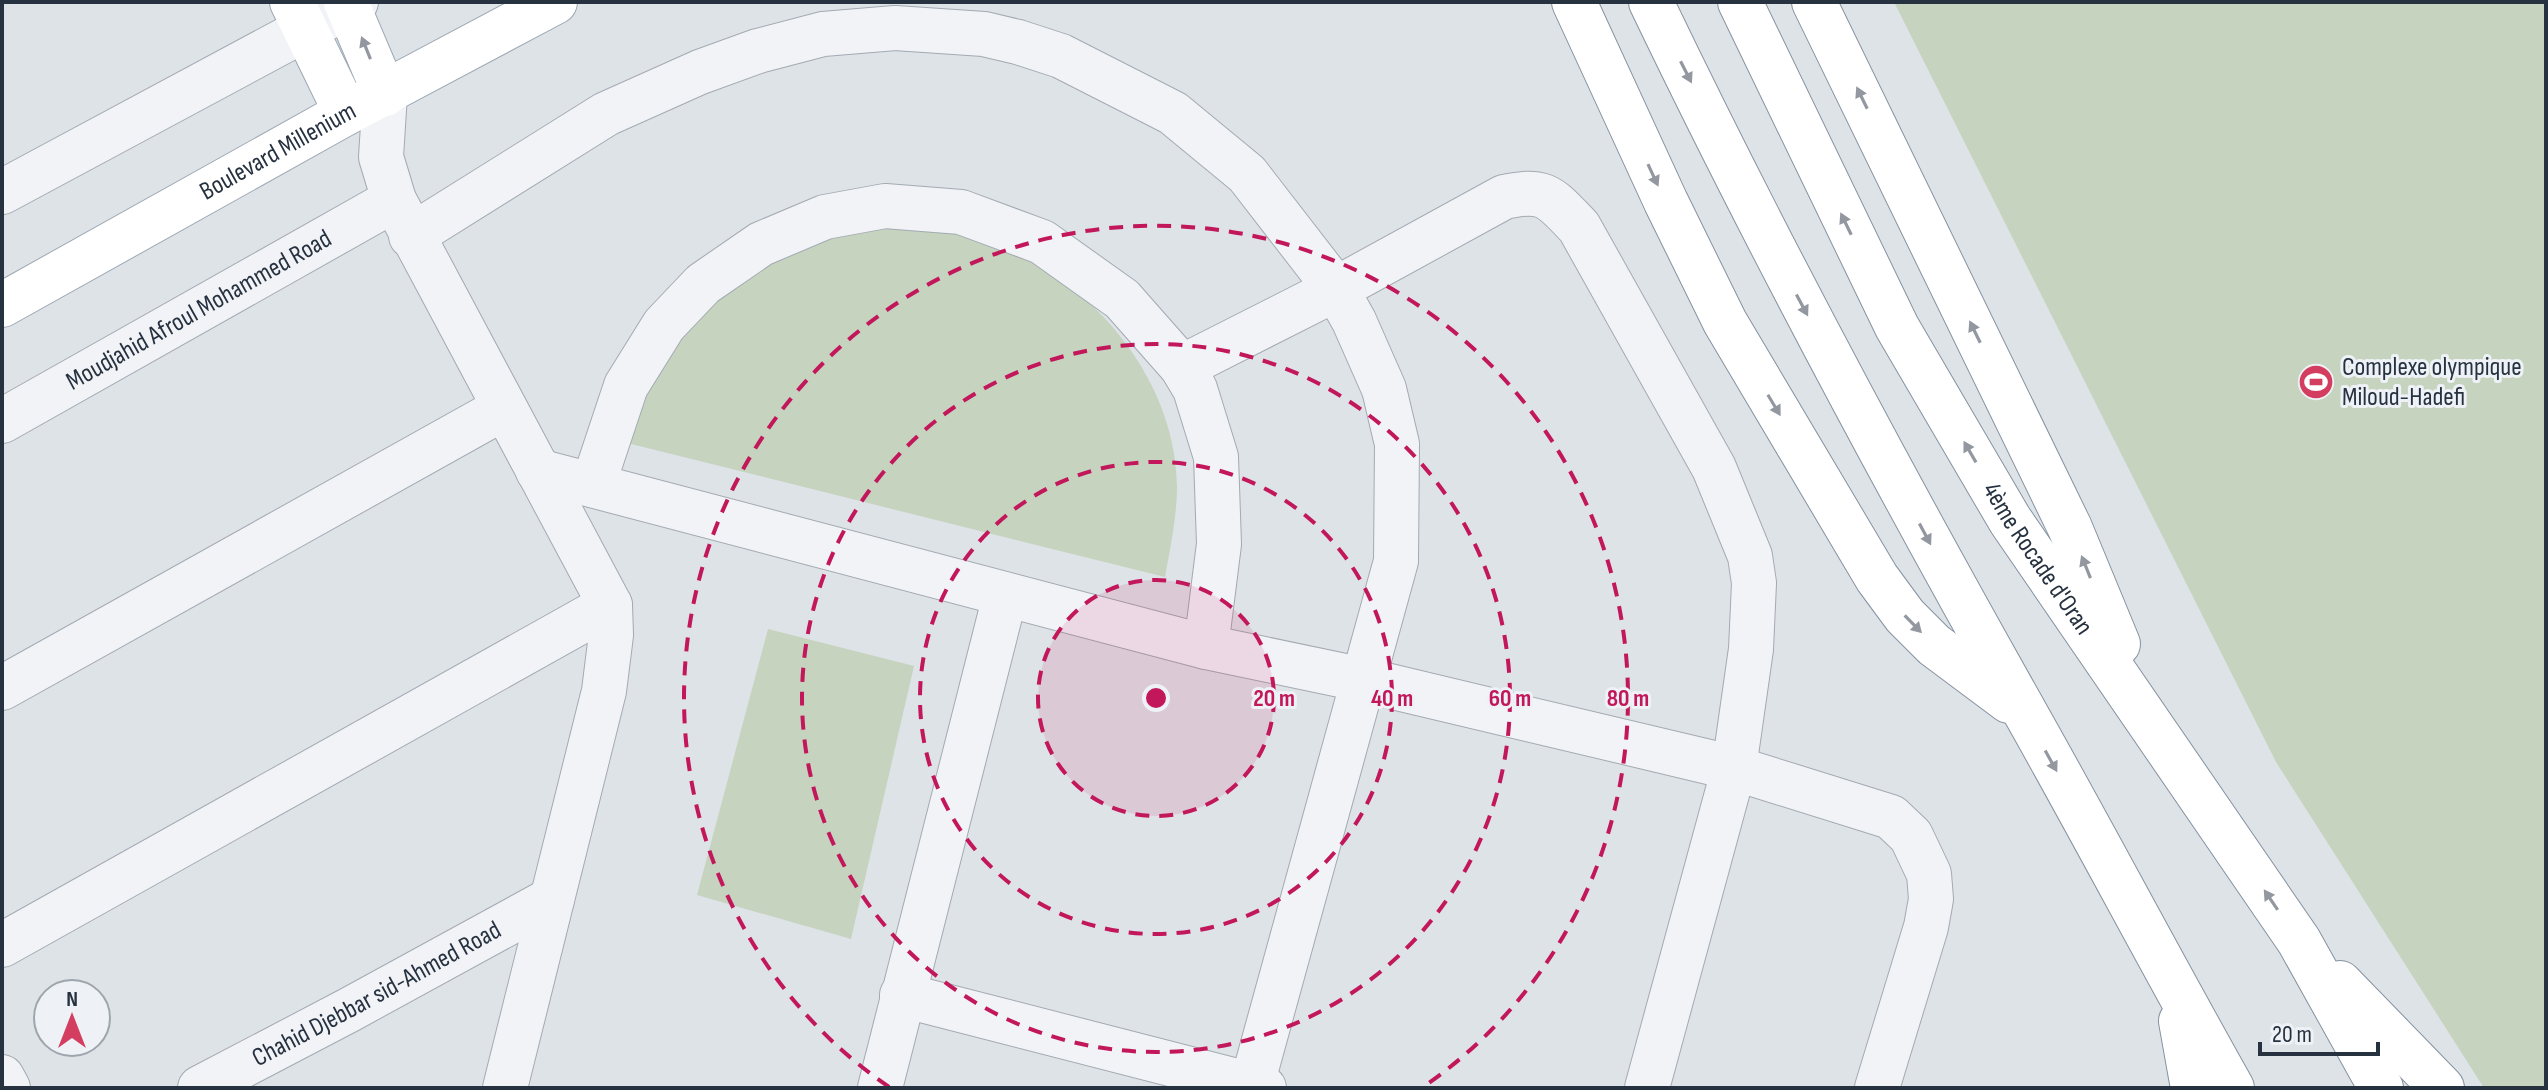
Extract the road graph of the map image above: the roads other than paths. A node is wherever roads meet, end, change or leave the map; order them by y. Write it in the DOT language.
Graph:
graph roads {
  1 [pos="555,2"];
  2 [pos="1574,2"];
  3 [pos="1651,2"];
  4 [pos="1740,2"];
  5 [pos="1814,2"];
  6 [pos="350,4"];
  7 [pos="299,15"];
  8 [pos="385,94"];
  9 [pos="346,113"];
  10 [pos="381,157"];
  11 [pos="2,192"];
  12 [pos="403,218"];
  13 [pos="1336,289"];
  14 [pos="2,305"];
  15 [pos="1182,367"];
  16 [pos="504,408"];
  17 [pos="2,421"];
  18 [pos="538,471"];
  19 [pos="593,485"];
  20 [pos="1005,596"];
  21 [pos="610,605"];
  22 [pos="1206,647"];
  23 [pos="1364,680"];
  24 [pos="2,688"];
  25 [pos="2026,713"];
  26 [pos="2147,717"];
  27 [pos="1734,768"];
  28 [pos="552,899"];
  29 [pos="2299,941"];
  30 [pos="2,945"];
  31 [pos="2173,984"];
  32 [pos="902,995"];
  33 [pos="2,1077"];
  34 [pos="1256,1087"];
  35 [pos="8,1088"];
  36 [pos="200,1088"];
  37 [pos="505,1088"];
  38 [pos="880,1088"];
  39 [pos="1647,1088"];
  40 [pos="1877,1088"];
  41 [pos="2193,1088"];
  42 [pos="2232,1088"];
  43 [pos="2381,1088"];
  44 [pos="2442,1088"];
  1 -- 8 [label="main road, Boulevard Millenium"];
  2 -- 25 [label="main road, one-way"];
  3 -- 25 [label="main road, one-way"];
  26 -- 4 [label="main road, 4ème Rocade d'Oran, one-way"];
  26 -- 5 [label="main road, one-way"];
  6 -- 7 [label="street"];
  8 -- 6 [label="main road, one-way"];
  7 -- 9 [label="main road"];
  7 -- 11 [label="street"];
  8 -- 9 [label="main road, Boulevard Millenium"];
  8 -- 10 [label="street"];
  9 -- 10 [label="street"];
  9 -- 14 [label="main road, Boulevard Millenium"];
  10 -- 12 [label="street"];
  12 -- 13 [label="street, Moudjahid Afroul Mohammed Road"];
  12 -- 16 [label="street"];
  12 -- 17 [label="street, Moudjahid Afroul Mohammed Road"];
  13 -- 15 [label="street"];
  13 -- 23 [label="street, Moudjahid Afroul Mohammed Road"];
  13 -- 27 [label="street"];
  15 -- 19 [label="street"];
  15 -- 22 [label="street"];
  16 -- 18 [label="street"];
  16 -- 24 [label="street"];
  18 -- 19 [label="street"];
  18 -- 21 [label="street"];
  19 -- 20 [label="street"];
  20 -- 22 [label="street"];
  20 -- 32 [label="street"];
  21 -- 28 [label="street"];
  21 -- 30 [label="street"];
  22 -- 23 [label="street"];
  23 -- 27 [label="street"];
  23 -- 34 [label="street, Moudjahid Afroul Mohammed Road"];
  25 -- 31 [label="main road, one-way"];
  29 -- 26 [label="main road, 4ème Rocade d'Oran, one-way"];
  27 -- 39 [label="street"];
  27 -- 40 [label="street"];
  28 -- 36 [label="street, Chahid Djebbar sid-Ahmed Road"];
  28 -- 37 [label="street"];
  29 -- 43 [label="main road, 4ème Rocade d'Oran"];
  29 -- 44 [label="main road"];
  31 -- 41 [label="main road"];
  31 -- 42 [label="main road"];
  32 -- 34 [label="street"];
  32 -- 38 [label="street"];
  33 -- 35 [label="street"];
}
